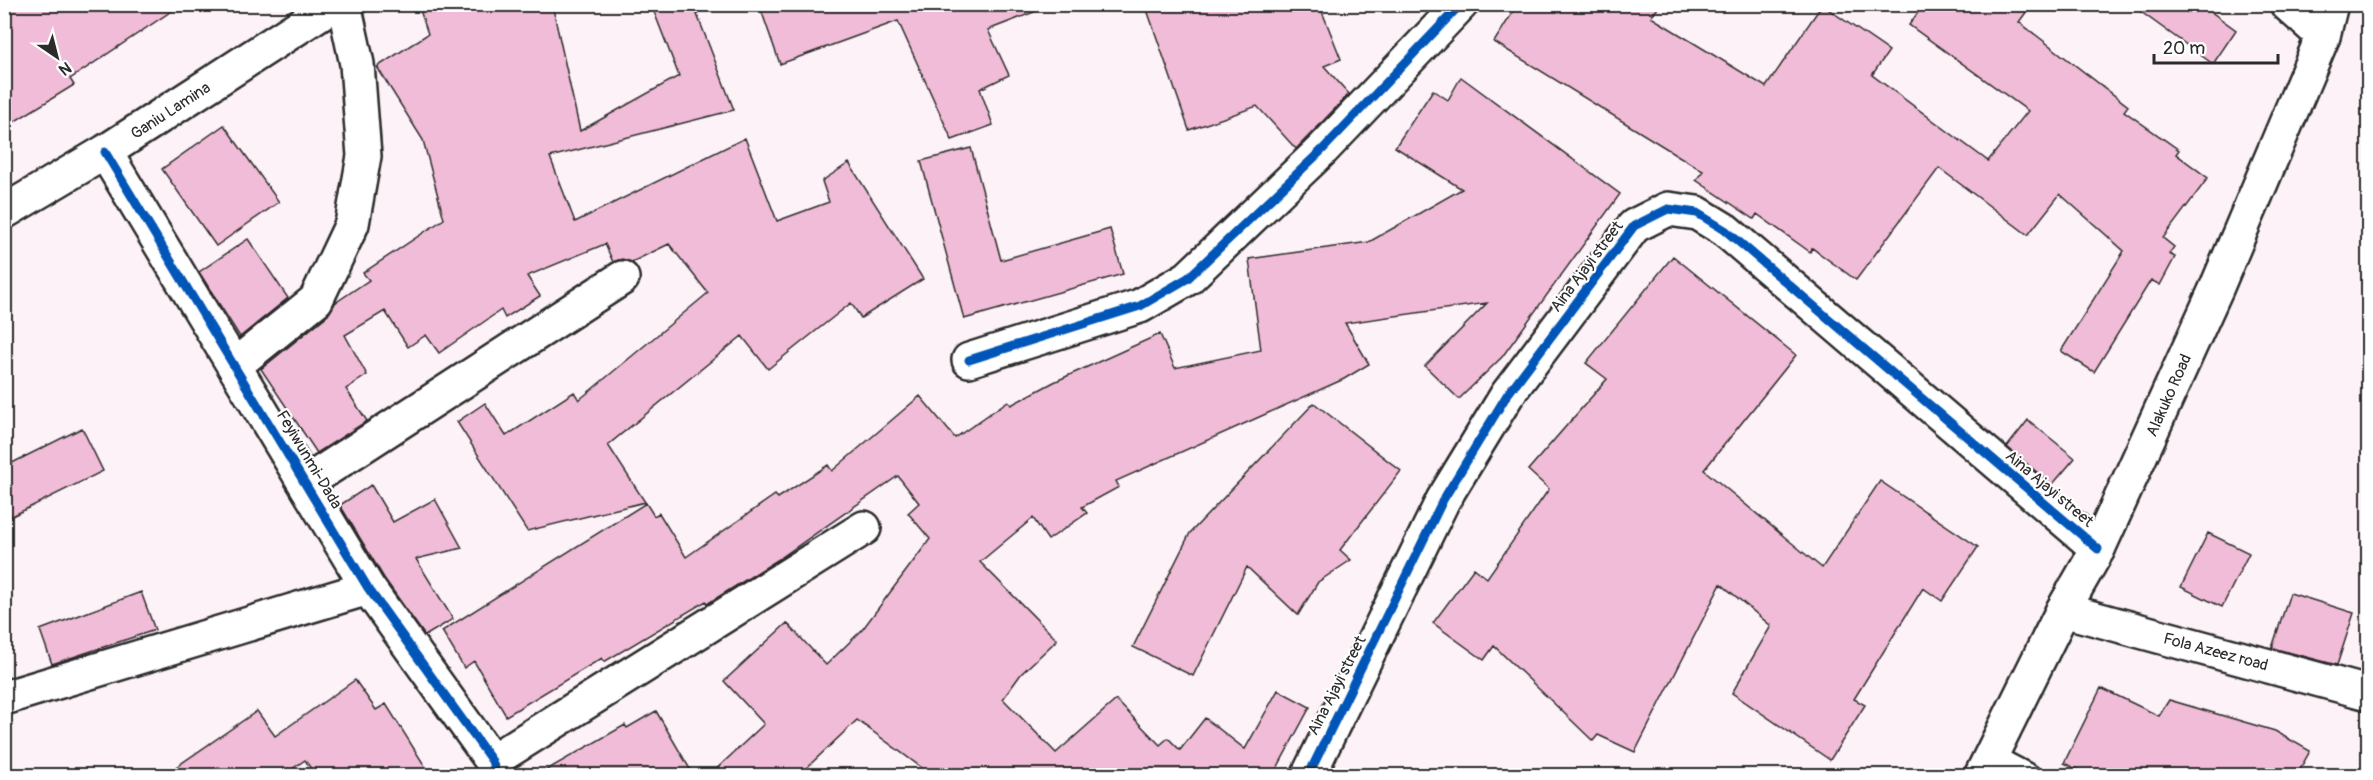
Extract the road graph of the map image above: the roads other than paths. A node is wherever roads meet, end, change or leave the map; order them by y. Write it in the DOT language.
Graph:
graph roads {
  1 [pos="334,4"];
  2 [pos="344,4"];
  3 [pos="1461,4"];
  4 [pos="2287,4"];
  5 [pos="2331,4"];
  6 [pos="2323,36"];
  7 [pos="105,152"];
  8 [pos="4,213"];
  9 [pos="622,278"];
  10 [pos="969,360"];
  11 [pos="235,365"];
  12 [pos="307,482"];
  13 [pos="864,528"];
  14 [pos="2098,549"];
  15 [pos="368,588"];
  16 [pos="2063,610"];
  17 [pos="2368,693"];
  18 [pos="4,698"];
  19 [pos="1986,766"];
  20 [pos="495,768"];
  21 [pos="1308,776"];
  22 [pos="2029,776"];
  1 -- 7 [label="street, Ganiu Lamina"];
  2 -- 11 [label="street"];
  3 -- 10 [label="street"];
  4 -- 6 [label="street"];
  5 -- 6 [label="street, Alakuko Road"];
  6 -- 14 [label="street, Alakuko Road"];
  7 -- 8 [label="street, Ganiu Lamina"];
  7 -- 11 [label="street, Feyiwunmi-Dada"];
  9 -- 12 [label="street"];
  11 -- 12 [label="street, Feyiwunmi-Dada"];
  12 -- 15 [label="street, Feyiwunmi-Dada"];
  13 -- 20 [label="street"];
  14 -- 16 [label="street, Alakuko Road"];
  14 -- 21 [label="street, Aina Ajayi street"];
  15 -- 18 [label="street"];
  15 -- 20 [label="street, Feyiwunmi-Dada"];
  16 -- 17 [label="street, Fola Azeez road"];
  16 -- 19 [label="street, Alakuko Road"];
  19 -- 22 [label="lane"];
}
